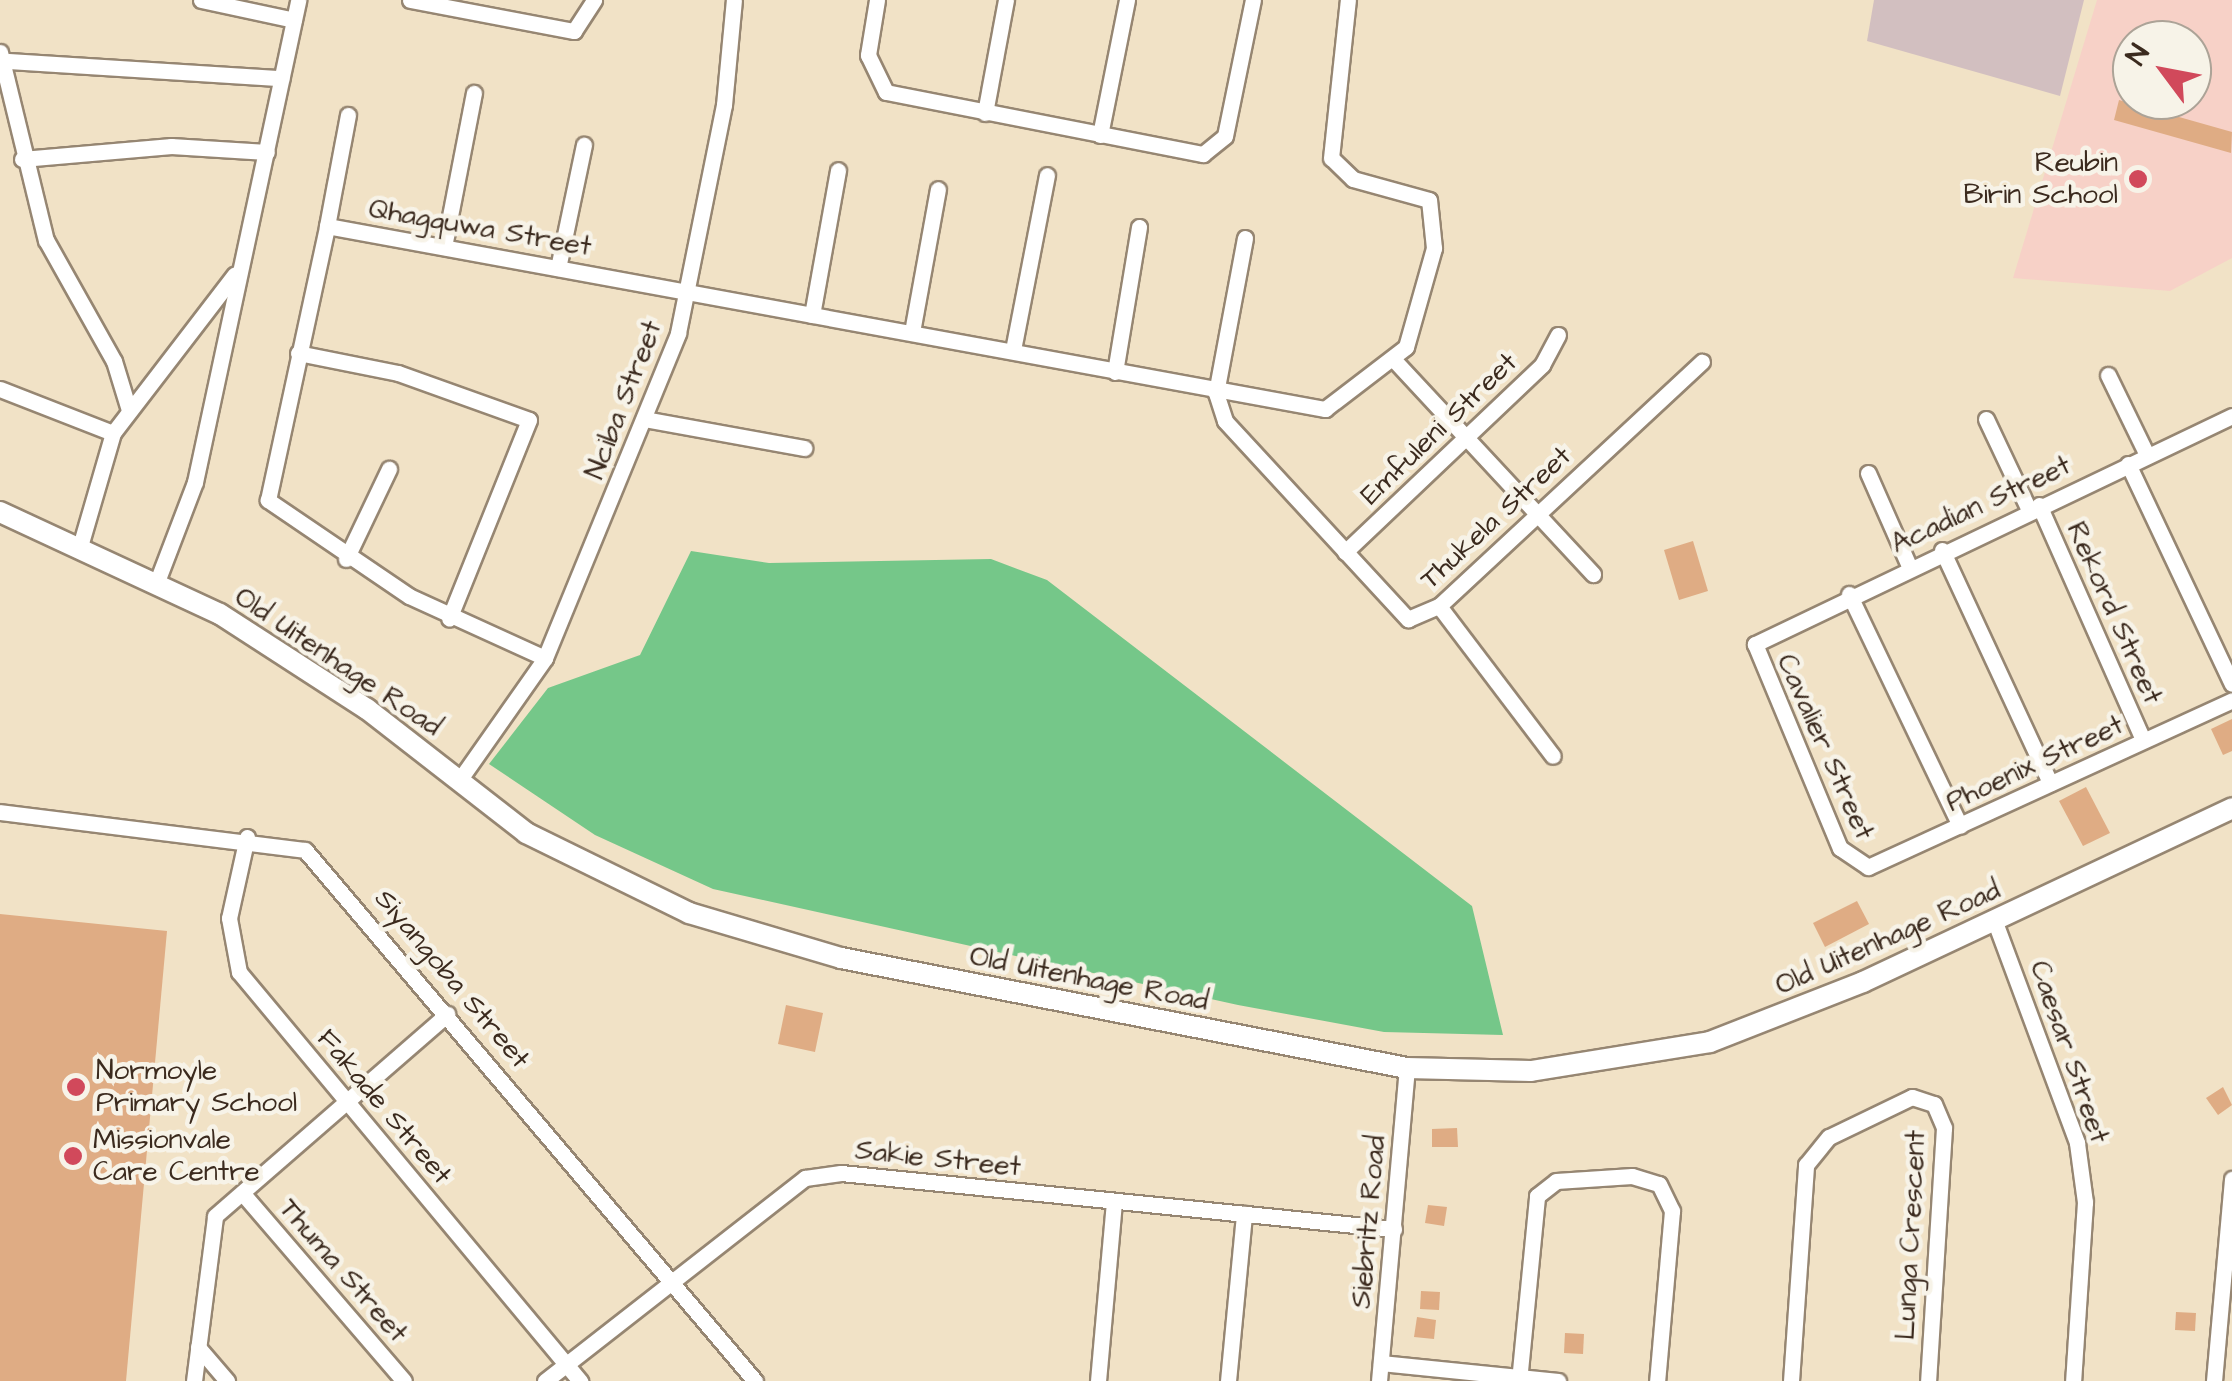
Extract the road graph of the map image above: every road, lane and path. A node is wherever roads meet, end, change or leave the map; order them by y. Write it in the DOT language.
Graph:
graph roads {
  1 [pos="201,0"];
  2 [pos="298,0"];
  3 [pos="410,0"];
  4 [pos="594,0"];
  5 [pos="734,0"];
  6 [pos="877,0"];
  7 [pos="1006,0"];
  8 [pos="1127,0"];
  9 [pos="1253,0"];
  10 [pos="1348,0"];
  11 [pos="294,20"];
  12 [pos="4,56"];
  13 [pos="282,78"];
  14 [pos="474,92"];
  15 [pos="986,113"];
  16 [pos="348,115"];
  17 [pos="1100,135"];
  18 [pos="584,145"];
  19 [pos="267,152"];
  20 [pos="22,159"];
  21 [pos="838,170"];
  22 [pos="1047,175"];
  23 [pos="938,188"];
  24 [pos="327,226"];
  25 [pos="1138,226"];
  26 [pos="1245,238"];
  27 [pos="444,247"];
  28 [pos="243,260"];
  29 [pos="558,268"];
  30 [pos="690,294"];
  31 [pos="812,315"];
  32 [pos="912,332"];
  33 [pos="1558,335"];
  34 [pos="1013,350"];
  35 [pos="298,353"];
  36 [pos="1395,361"];
  37 [pos="1702,362"];
  38 [pos="1115,372"];
  39 [pos="2108,375"];
  40 [pos="0,389"];
  41 [pos="1216,393"];
  42 [pos="129,410"];
  43 [pos="2232,416"];
  44 [pos="644,419"];
  45 [pos="1986,419"];
  46 [pos="113,433"];
  47 [pos="1467,436"];
  48 [pos="804,448"];
  49 [pos="2147,455"];
  50 [pos="2128,464"];
  51 [pos="388,469"];
  52 [pos="1868,473"];
  53 [pos="2034,508"];
  54 [pos="0,512"];
  55 [pos="1538,512"];
  56 [pos="80,543"];
  57 [pos="1942,550"];
  58 [pos="1345,552"];
  59 [pos="346,559"];
  60 [pos="1910,566"];
  61 [pos="1593,574"];
  62 [pos="158,579"];
  63 [pos="1849,594"];
  64 [pos="1439,606"];
  65 [pos="449,619"];
  66 [pos="1755,644"];
  67 [pos="545,658"];
  68 [pos="2232,684"];
  69 [pos="2232,700"];
  70 [pos="2143,740"];
  71 [pos="1553,756"];
  72 [pos="458,782"];
  73 [pos="2050,783"];
  74 [pos="2232,808"];
  75 [pos="0,812"];
  76 [pos="1960,826"];
  77 [pos="247,837"];
  78 [pos="1858,866"];
  79 [pos="1995,922"];
  80 [pos="447,1014"];
  81 [pos="1407,1068"];
  82 [pos="347,1102"];
  83 [pos="2232,1179"];
  84 [pos="244,1195"];
  85 [pos="1114,1203"];
  86 [pos="1244,1214"];
  87 [pos="1394,1229"];
  88 [pos="2228,1257"];
  89 [pos="669,1278"];
  90 [pos="198,1347"];
  91 [pos="566,1364"];
  92 [pos="1381,1364"];
  93 [pos="1519,1379"];
  94 [pos="194,1381"];
  95 [pos="227,1381"];
  96 [pos="404,1381"];
  97 [pos="545,1381"];
  98 [pos="580,1381"];
  99 [pos="755,1381"];
  100 [pos="1098,1381"];
  101 [pos="1228,1381"];
  102 [pos="1379,1381"];
  103 [pos="1558,1381"];
  104 [pos="1657,1381"];
  105 [pos="1791,1381"];
  106 [pos="1928,1381"];
  107 [pos="2073,1381"];
  108 [pos="2214,1381"];
  1 -- 11 [label="street"];
  2 -- 11 [label="street"];
  3 -- 4 [label="street"];
  5 -- 30 [label="street, Nciba Street"];
  6 -- 15 [label="street"];
  7 -- 15 [label="street"];
  8 -- 17 [label="street"];
  9 -- 17 [label="street"];
  10 -- 36 [label="street"];
  11 -- 13 [label="street"];
  12 -- 13 [label="street"];
  12 -- 20 [label="street"];
  13 -- 19 [label="street"];
  14 -- 27 [label="street"];
  15 -- 17 [label="street"];
  16 -- 24 [label="street"];
  18 -- 29 [label="street"];
  19 -- 20 [label="street"];
  19 -- 28 [label="street"];
  20 -- 42 [label="street"];
  21 -- 31 [label="street"];
  22 -- 34 [label="street"];
  23 -- 32 [label="street"];
  24 -- 27 [label="street, Qhagquwa Street"];
  24 -- 35 [label="street, Qhagquwa Street"];
  25 -- 38 [label="street"];
  26 -- 41 [label="street"];
  27 -- 29 [label="street, Qhagquwa Street"];
  28 -- 42 [label="street"];
  28 -- 62 [label="street"];
  29 -- 30 [label="street, Qhagquwa Street"];
  30 -- 31 [label="street, Qhagquwa Street"];
  30 -- 44 [label="street, Nciba Street"];
  31 -- 32 [label="street, Qhagquwa Street"];
  32 -- 34 [label="street, Qhagquwa Street"];
  33 -- 47 [label="street, Emfuleni Street"];
  34 -- 38 [label="street, Qhagquwa Street"];
  35 -- 59 [label="street, Qhagquwa Street"];
  35 -- 65 [label="street"];
  36 -- 41 [label="street, Qhagquwa Street"];
  36 -- 47 [label="street"];
  37 -- 55 [label="street, Thukela Street"];
  38 -- 41 [label="street, Qhagquwa Street"];
  39 -- 49 [label="street"];
  40 -- 46 [label="street"];
  41 -- 58 [label="street, Thukela Street"];
  42 -- 46 [label="street"];
  43 -- 49 [label="street, Acadian Street"];
  44 -- 48 [label="street"];
  44 -- 67 [label="street, Nciba Street"];
  45 -- 53 [label="street, Rekord Street"];
  46 -- 56 [label="street"];
  47 -- 55 [label="street"];
  47 -- 58 [label="street, Emfuleni Street"];
  49 -- 50 [label="street, Acadian Street"];
  50 -- 53 [label="street, Acadian Street"];
  50 -- 68 [label="street"];
  51 -- 59 [label="street"];
  52 -- 60 [label="street"];
  53 -- 57 [label="street, Acadian Street"];
  53 -- 70 [label="street, Rekord Street"];
  54 -- 56 [label="street, Old Uitenhage Road"];
  55 -- 61 [label="street"];
  55 -- 64 [label="street, Thukela Street"];
  56 -- 62 [label="street, Old Uitenhage Road"];
  57 -- 60 [label="street, Acadian Street"];
  57 -- 73 [label="street"];
  58 -- 64 [label="street, Thukela Street"];
  59 -- 65 [label="street, Qhagquwa Street"];
  60 -- 63 [label="street, Acadian Street"];
  62 -- 72 [label="street, Old Uitenhage Road"];
  63 -- 66 [label="street, Acadian Street"];
  63 -- 76 [label="street"];
  64 -- 71 [label="street"];
  65 -- 67 [label="street, Qhagquwa Street"];
  66 -- 78 [label="street, Cavalier Street"];
  67 -- 72 [label="street, Nciba Street"];
  69 -- 70 [label="street, Phoenix Street"];
  70 -- 73 [label="street, Phoenix Street"];
  72 -- 81 [label="street, Old Uitenhage Road"];
  73 -- 76 [label="street, Phoenix Street"];
  74 -- 79 [label="street, Old Uitenhage Road"];
  75 -- 77 [label="street, Siyangoba Street"];
  76 -- 78 [label="street, Phoenix Street"];
  77 -- 80 [label="street, Siyangoba Street"];
  77 -- 82 [label="street, Fakade Street"];
  79 -- 81 [label="street, Old Uitenhage Road"];
  79 -- 107 [label="street, Caesar Street"];
  80 -- 82 [label="street"];
  80 -- 89 [label="street, Siyangoba Street"];
  81 -- 87 [label="street, Siebritz Road"];
  82 -- 84 [label="street"];
  82 -- 91 [label="street, Fakade Street"];
  83 -- 88 [label="street"];
  84 -- 90 [label="street"];
  84 -- 96 [label="street, Thuma Street"];
  85 -- 86 [label="street, Sakie Street"];
  85 -- 89 [label="street, Sakie Street"];
  85 -- 100 [label="street"];
  86 -- 87 [label="street, Sakie Street"];
  86 -- 101 [label="street"];
  87 -- 92 [label="street, Siebritz Road"];
  88 -- 108 [label="street"];
  89 -- 91 [label="street, Sakie Street"];
  89 -- 99 [label="street, Siyangoba Street"];
  90 -- 94 [label="street"];
  90 -- 95 [label="street"];
  91 -- 97 [label="street, Sakie Street"];
  91 -- 98 [label="street, Fakade Street"];
  92 -- 93 [label="street"];
  92 -- 102 [label="street, Siebritz Road"];
  93 -- 103 [label="street"];
  93 -- 104 [label="street"];
  105 -- 106 [label="street, Lunga Crescent"];
}
